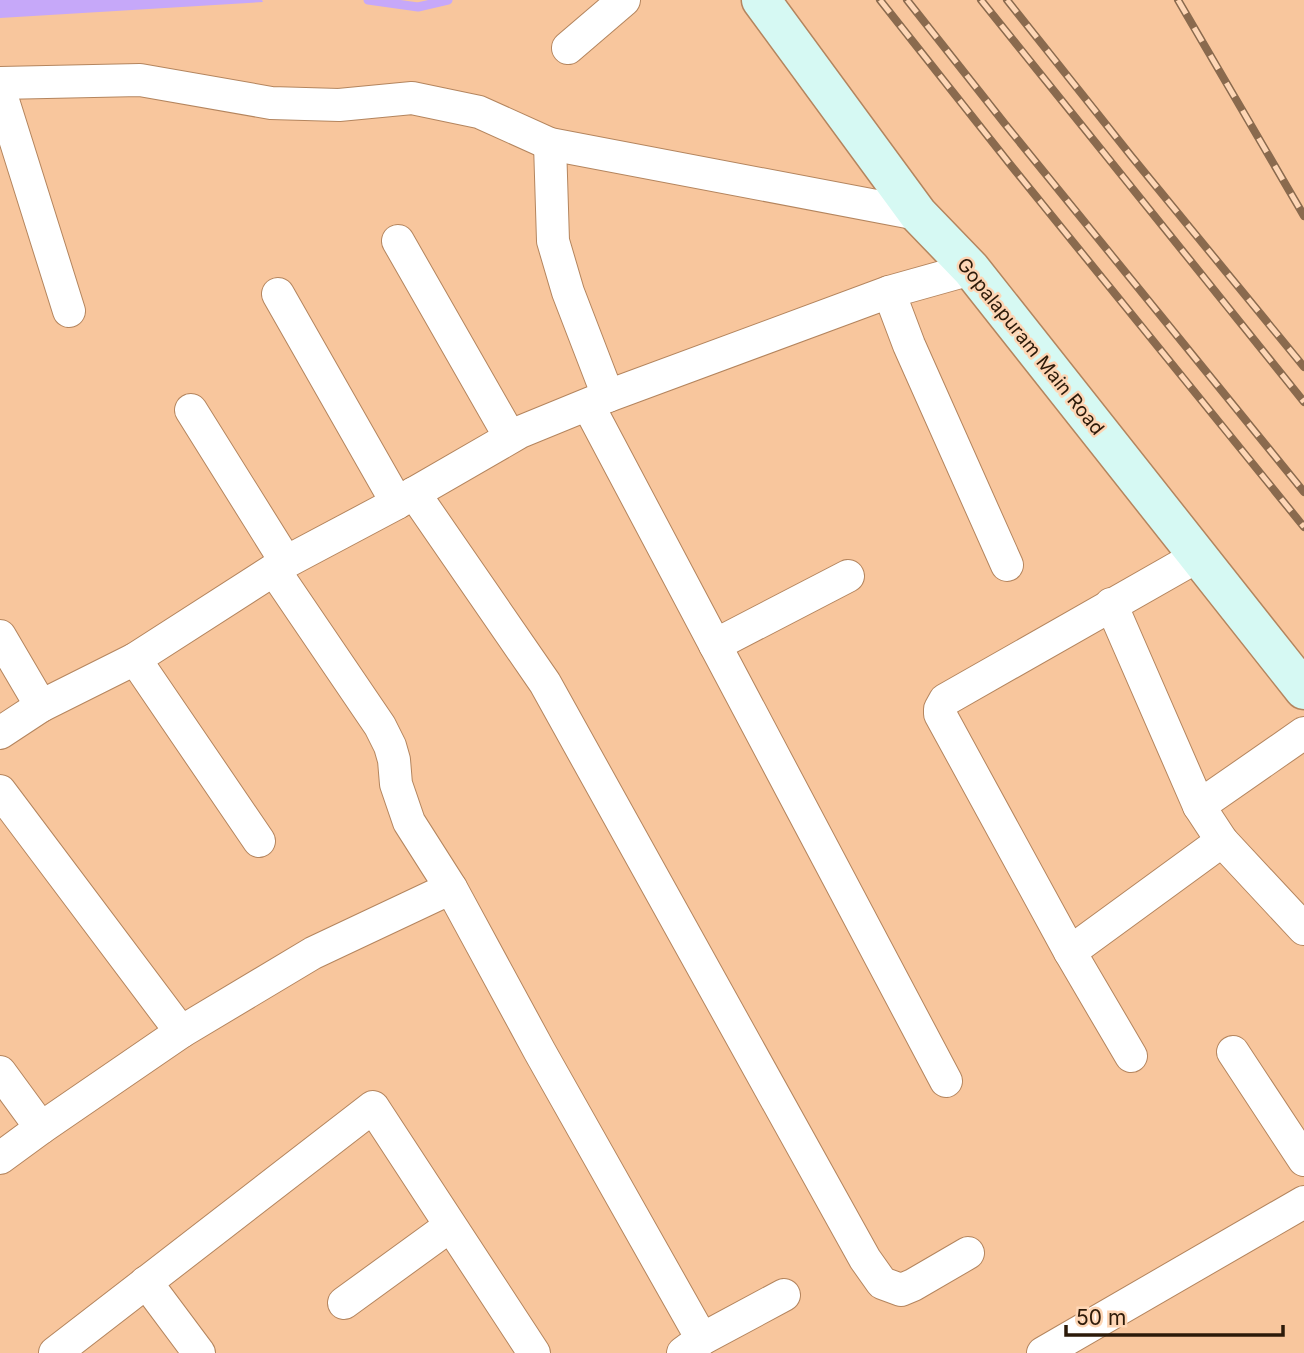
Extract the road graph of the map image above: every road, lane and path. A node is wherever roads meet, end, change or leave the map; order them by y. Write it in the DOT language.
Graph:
graph roads {
  1 [pos="624,0"];
  2 [pos="761,0"];
  3 [pos="568,48"];
  4 [pos="0,83"];
  5 [pos="0,91"];
  6 [pos="550,144"];
  7 [pos="918,214"];
  8 [pos="398,242"];
  9 [pos="971,268"];
  10 [pos="889,292"];
  11 [pos="278,294"];
  12 [pos="69,311"];
  13 [pos="598,401"];
  14 [pos="191,410"];
  15 [pos="510,437"];
  16 [pos="406,498"];
  17 [pos="1198,555"];
  18 [pos="1007,565"];
  19 [pos="280,566"];
  20 [pos="848,576"];
  21 [pos="1111,604"];
  22 [pos="0,636"];
  23 [pos="715,645"];
  24 [pos="135,659"];
  25 [pos="1304,690"];
  26 [pos="41,706"];
  27 [pos="0,733"];
  28 [pos="1304,733"];
  29 [pos="0,791"];
  30 [pos="1199,806"];
  31 [pos="259,841"];
  32 [pos="1222,841"];
  33 [pos="451,888"];
  34 [pos="1304,929"];
  35 [pos="1070,952"];
  36 [pos="181,1032"];
  37 [pos="1233,1052"];
  38 [pos="1131,1056"];
  39 [pos="0,1072"];
  40 [pos="946,1080"];
  41 [pos="41,1128"];
  42 [pos="0,1158"];
  43 [pos="1304,1160"];
  44 [pos="1304,1202"];
  45 [pos="450,1226"];
  46 [pos="968,1254"];
  47 [pos="146,1282"];
  48 [pos="784,1295"];
  49 [pos="344,1303"];
  50 [pos="692,1346"];
  51 [pos="1059,1348"];
  52 [pos="55,1353"];
  53 [pos="199,1353"];
  54 [pos="534,1353"];
  1 -- 3 [label="street"];
  2 -- 7 [label="street, Gopalapuram Main Road"];
  4 -- 6 [label="street"];
  5 -- 12 [label="street"];
  6 -- 7 [label="street"];
  6 -- 13 [label="street"];
  7 -- 9 [label="street, Gopalapuram Main Road"];
  8 -- 15 [label="street"];
  9 -- 10 [label="street"];
  9 -- 17 [label="street, Gopalapuram Main Road"];
  10 -- 13 [label="street"];
  10 -- 18 [label="street"];
  11 -- 16 [label="street"];
  13 -- 15 [label="street"];
  13 -- 23 [label="street"];
  14 -- 19 [label="street"];
  15 -- 16 [label="street"];
  16 -- 19 [label="street"];
  16 -- 46 [label="street"];
  17 -- 21 [label="street"];
  17 -- 25 [label="street, Gopalapuram Main Road"];
  19 -- 24 [label="street"];
  19 -- 33 [label="street"];
  20 -- 23 [label="street"];
  21 -- 30 [label="street"];
  21 -- 35 [label="street"];
  22 -- 26 [label="street"];
  23 -- 40 [label="street"];
  24 -- 26 [label="street"];
  24 -- 31 [label="street"];
  26 -- 27 [label="street"];
  28 -- 30 [label="street"];
  29 -- 36 [label="street"];
  30 -- 32 [label="street"];
  32 -- 34 [label="street"];
  32 -- 35 [label="street"];
  33 -- 36 [label="street"];
  33 -- 50 [label="street"];
  35 -- 38 [label="street"];
  36 -- 41 [label="street"];
  37 -- 43 [label="street"];
  39 -- 41 [label="street"];
  41 -- 42 [label="street"];
  44 -- 51 [label="street"];
  45 -- 47 [label="street"];
  45 -- 49 [label="street"];
  45 -- 54 [label="street"];
  47 -- 52 [label="street"];
  47 -- 53 [label="street"];
  48 -- 50 [label="street"];
}
